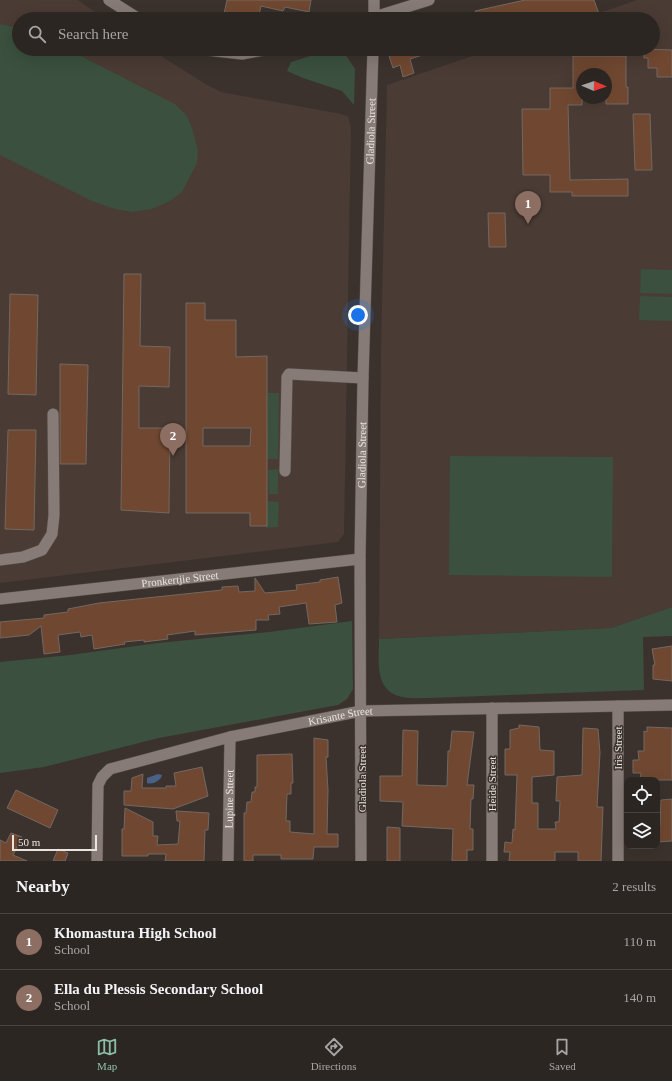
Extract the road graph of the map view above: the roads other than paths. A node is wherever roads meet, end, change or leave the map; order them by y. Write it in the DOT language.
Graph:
graph roads {
  1 [pos="109,0"];
  2 [pos="374,0"];
  3 [pos="429,0"];
  4 [pos="128,12"];
  5 [pos="373,12"];
  6 [pos="391,12"];
  7 [pos="373,56"];
  8 [pos="363,378"];
  9 [pos="53,414"];
  10 [pos="285,471"];
  11 [pos="360,559"];
  12 [pos="0,560"];
  13 [pos="0,599"];
  14 [pos="672,705"];
  15 [pos="618,706"];
  16 [pos="492,708"];
  17 [pos="362,711"];
  18 [pos="230,737"];
  19 [pos="97,861"];
  20 [pos="228,861"];
  21 [pos="361,861"];
  22 [pos="492,861"];
  23 [pos="618,861"];
  1 -- 4 [label="street"];
  2 -- 5 [label="street"];
  3 -- 6 [label="street"];
  7 -- 8 [label="street, Gladiola Street"];
  8 -- 10 [label="street"];
  8 -- 11 [label="street, Gladiola Street"];
  9 -- 12 [label="street"];
  11 -- 13 [label="street, Pronkertjie Street"];
  11 -- 17 [label="street, Gladiola Street"];
  14 -- 15 [label="street, Krisante Street"];
  15 -- 16 [label="street, Krisante Street"];
  15 -- 23 [label="street, Iris Street"];
  16 -- 17 [label="street, Krisante Street"];
  16 -- 22 [label="street, Heide Street"];
  17 -- 18 [label="street, Krisante Street"];
  17 -- 21 [label="street, Gladiola Street"];
  18 -- 19 [label="street, Krisante Street"];
  18 -- 20 [label="street, Lupine Stteet"];
}
